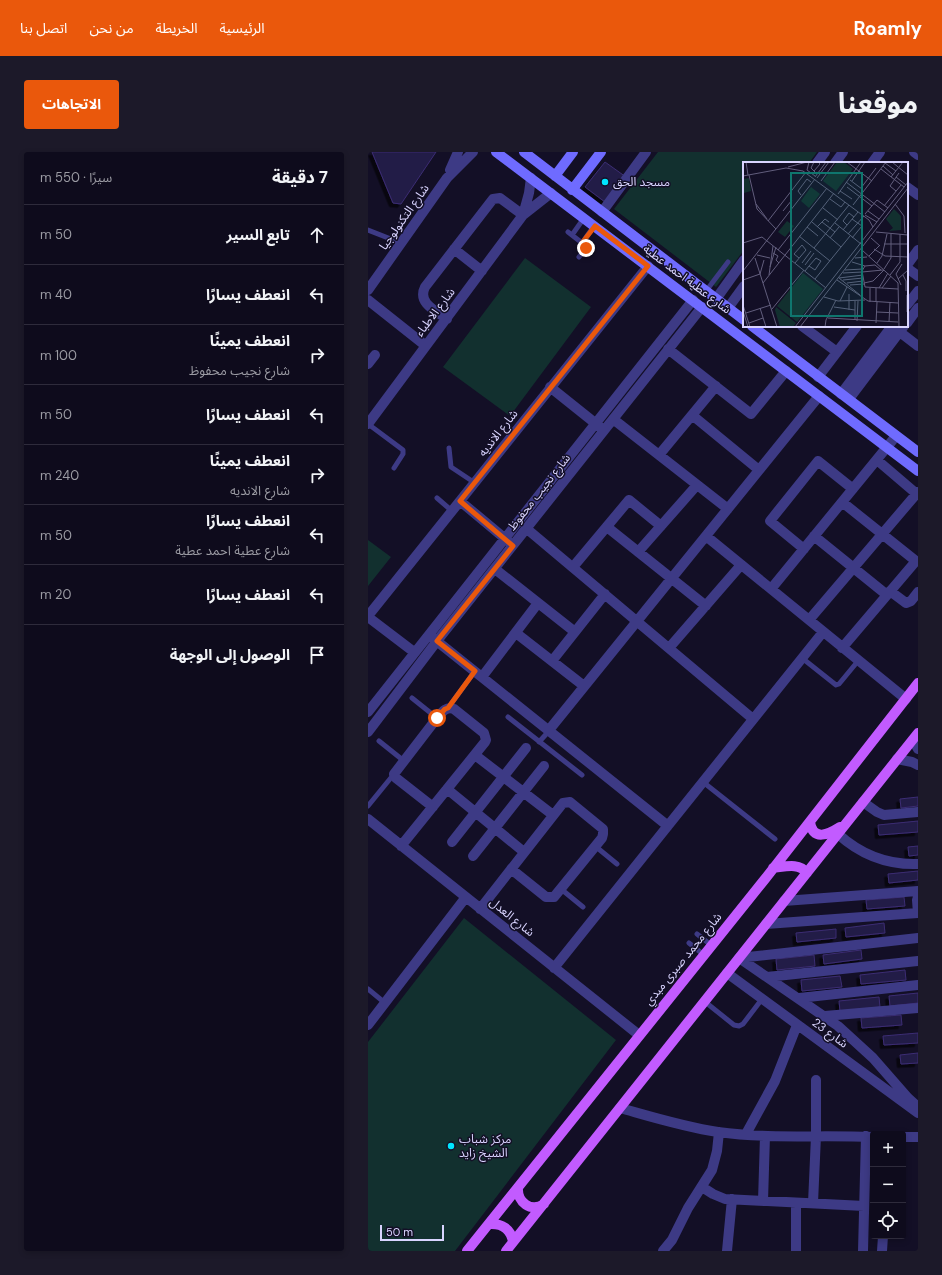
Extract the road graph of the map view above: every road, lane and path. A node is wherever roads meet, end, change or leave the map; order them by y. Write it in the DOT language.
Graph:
graph roads {
  1 [pos="458,152"];
  2 [pos="473,152"];
  3 [pos="496,152"];
  4 [pos="524,152"];
  5 [pos="572,152"];
  6 [pos="601,152"];
  7 [pos="646,152"];
  8 [pos="825,152"];
  9 [pos="844,152"];
  10 [pos="880,152"];
  11 [pos="914,152"];
  12 [pos="918,155"];
  13 [pos="818,162"];
  14 [pos="836,162"];
  15 [pos="874,162"];
  16 [pos="511,163"];
  17 [pos="555,176"];
  18 [pos="447,178"];
  19 [pos="531,178"];
  20 [pos="908,188"];
  21 [pos="572,190"];
  22 [pos="551,193"];
  23 [pos="918,195"];
  24 [pos="602,212"];
  25 [pos="523,215"];
  26 [pos="584,218"];
  27 [pos="595,226"];
  28 [pos="368,230"];
  29 [pos="632,236"];
  30 [pos="401,243"];
  31 [pos="582,243"];
  32 [pos="624,248"];
  33 [pos="454,249"];
  34 [pos="918,250"];
  35 [pos="579,257"];
  36 [pos="743,261"];
  37 [pos="728,262"];
  38 [pos="908,264"];
  39 [pos="648,266"];
  40 [pos="908,269"];
  41 [pos="482,271"];
  42 [pos="918,276"];
  43 [pos="743,287"];
  44 [pos="368,290"];
  45 [pos="706,291"];
  46 [pos="918,291"];
  47 [pos="716,299"];
  48 [pos="368,300"];
  49 [pos="693,300"];
  50 [pos="702,307"];
  51 [pos="912,307"];
  52 [pos="728,308"];
  53 [pos="743,319"];
  54 [pos="447,320"];
  55 [pos="908,320"];
  56 [pos="753,327"];
  57 [pos="803,327"];
  58 [pos="856,327"];
  59 [pos="899,328"];
  60 [pos="426,346"];
  61 [pos="918,346"];
  62 [pos="668,349"];
  63 [pos="837,352"];
  64 [pos="375,356"];
  65 [pos="368,364"];
  66 [pos="786,371"];
  67 [pos="818,376"];
  68 [pos="716,386"];
  69 [pos="550,387"];
  70 [pos="819,396"];
  71 [pos="845,396"];
  72 [pos="692,415"];
  73 [pos="369,419"];
  74 [pos="613,419"];
  75 [pos="595,423"];
  76 [pos="604,430"];
  77 [pos="896,436"];
  78 [pos="887,447"];
  79 [pos="449,448"];
  80 [pos="918,452"];
  81 [pos="659,455"];
  82 [pos="877,460"];
  83 [pos="394,468"];
  84 [pos="759,470"];
  85 [pos="918,471"];
  86 [pos="474,483"];
  87 [pos="697,485"];
  88 [pos="853,489"];
  89 [pos="917,494"];
  90 [pos="437,498"];
  91 [pos="460,501"];
  92 [pos="842,502"];
  93 [pos="728,509"];
  94 [pos="452,511"];
  95 [pos="661,526"];
  96 [pos="606,527"];
  97 [pos="527,528"];
  98 [pos="882,534"];
  99 [pos="706,536"];
  100 [pos="814,536"];
  101 [pos="504,538"];
  102 [pos="513,546"];
  103 [pos="804,549"];
  104 [pos="638,552"];
  105 [pos="741,565"];
  106 [pos="573,567"];
  107 [pos="854,568"];
  108 [pos="495,569"];
  109 [pos="915,569"];
  110 [pos="672,578"];
  111 [pos="771,589"];
  112 [pos="918,592"];
  113 [pos="889,593"];
  114 [pos="605,594"];
  115 [pos="538,603"];
  116 [pos="706,606"];
  117 [pos="368,617"];
  118 [pos="809,620"];
  119 [pos="637,621"];
  120 [pos="575,632"];
  121 [pos="823,632"];
  122 [pos="516,633"];
  123 [pos="428,634"];
  124 [pos="437,641"];
  125 [pos="669,648"];
  126 [pos="842,648"];
  127 [pos="414,652"];
  128 [pos="802,658"];
  129 [pos="858,661"];
  130 [pos="552,662"];
  131 [pos="479,674"];
  132 [pos="918,683"];
  133 [pos="584,686"];
  134 [pos="412,698"];
  135 [pos="906,699"];
  136 [pos="448,708"];
  137 [pos="368,712"];
  138 [pos="508,717"];
  139 [pos="437,718"];
  140 [pos="753,719"];
  141 [pos="549,730"];
  142 [pos="368,732"];
  143 [pos="915,736"];
  144 [pos="379,740"];
  145 [pos="539,742"];
  146 [pos="526,748"];
  147 [pos="918,749"];
  148 [pos="475,754"];
  149 [pos="897,759"];
  150 [pos="404,761"];
  151 [pos="918,765"];
  152 [pos="544,766"];
  153 [pos="394,774"];
  154 [pos="582,775"];
  155 [pos="504,777"];
  156 [pos="703,782"];
  157 [pos="447,789"];
  158 [pos="523,792"];
  159 [pos="863,802"];
  160 [pos="368,806"];
  161 [pos="433,807"];
  162 [pos="475,812"];
  163 [pos="918,812"];
  164 [pos="553,815"];
  165 [pos="368,819"];
  166 [pos="848,821"];
  167 [pos="810,822"];
  168 [pos="668,826"];
  169 [pos="495,828"];
  170 [pos="838,834"];
  171 [pos="774,839"];
  172 [pos="452,842"];
  173 [pos="401,846"];
  174 [pos="595,846"];
  175 [pos="524,852"];
  176 [pos="473,856"];
  177 [pos="617,864"];
  178 [pos="918,864"];
  179 [pos="773,868"];
  180 [pos="511,869"];
  181 [pos="807,872"];
  182 [pos="561,890"];
  183 [pos="918,891"];
  184 [pos="466,897"];
  185 [pos="918,897"];
  186 [pos="784,901"];
  187 [pos="583,906"];
  188 [pos="480,908"];
  189 [pos="918,911"];
  190 [pos="766,924"];
  191 [pos="696,934"];
  192 [pos="918,938"];
  193 [pos="689,943"];
  194 [pos="711,946"];
  195 [pos="704,955"];
  196 [pos="739,958"];
  197 [pos="918,961"];
  198 [pos="554,968"];
  199 [pos="726,973"];
  200 [pos="767,977"];
  201 [pos="918,985"];
  202 [pos="368,989"];
  203 [pos="799,998"];
  204 [pos="762,999"];
  205 [pos="704,1001"];
  206 [pos="385,1003"];
  207 [pos="918,1008"];
  208 [pos="825,1016"];
  209 [pos="368,1025"];
  210 [pos="798,1025"];
  211 [pos="639,1035"];
  212 [pos="816,1080"];
  213 [pos="918,1107"];
  214 [pos="620,1108"];
  215 [pos="918,1113"];
  216 [pos="719,1132"];
  217 [pos="746,1134"];
  218 [pos="765,1136"];
  219 [pos="816,1136"];
  220 [pos="869,1136"];
  221 [pos="906,1137"];
  222 [pos="918,1137"];
  223 [pos="702,1187"];
  224 [pos="518,1188"];
  225 [pos="732,1199"];
  226 [pos="763,1201"];
  227 [pos="796,1202"];
  228 [pos="814,1203"];
  229 [pos="544,1204"];
  230 [pos="864,1206"];
  231 [pos="489,1224"];
  232 [pos="882,1239"];
  233 [pos="513,1242"];
  234 [pos="468,1251"];
  235 [pos="506,1251"];
  236 [pos="663,1251"];
  237 [pos="727,1251"];
  238 [pos="796,1251"];
  239 [pos="863,1251"];
  240 [pos="882,1251"];
  1 -- 18 [label="street, شارع التكنولوجيا"];
  2 -- 18 [label="street, شارع التكنولوجيا"];
  3 -- 16 [label="street, شارع عطية احمد عطية"];
  4 -- 16 [label="street"];
  4 -- 17 [label="street, شارع عطية احمد عطية"];
  5 -- 17 [label="street"];
  6 -- 21 [label="street"];
  7 -- 24 [label="street"];
  8 -- 13 [label="street"];
  9 -- 14 [label="street"];
  10 -- 15 [label="street"];
  11 -- 12 [label="street"];
  16 -- 19 [label="street, شارع عطية احمد عطية"];
  17 -- 21 [label="street, شارع عطية احمد عطية"];
  18 -- 30 [label="street, شارع التكنولوجيا"];
  19 -- 22 [label="street, شارع عطية احمد عطية"];
  19 -- 25 [label="street, شارع الاطباء"];
  20 -- 23 [label="street"];
  21 -- 24 [label="street, شارع عطية احمد عطية"];
  22 -- 25 [label="street, شارع الاطباء"];
  22 -- 26 [label="street, شارع عطية احمد عطية"];
  24 -- 29 [label="street, شارع عطية احمد عطية"];
  25 -- 33 [label="street"];
  25 -- 41 [label="street, شارع الاطباء"];
  26 -- 27 [label="street, شارع عطية احمد عطية"];
  26 -- 31 [label="lane"];
  27 -- 31 [label="lane"];
  27 -- 32 [label="street, شارع عطية احمد عطية"];
  28 -- 30 [label="lane"];
  29 -- 32 [label="street"];
  29 -- 45 [label="street, شارع عطية احمد عطية"];
  30 -- 44 [label="street, شارع التكنولوجيا"];
  31 -- 35 [label="lane"];
  32 -- 39 [label="street, شارع عطية احمد عطية"];
  33 -- 41 [label="street"];
  33 -- 54 [label="street"];
  34 -- 38 [label="street"];
  36 -- 47 [label="street"];
  37 -- 45 [label="lane"];
  39 -- 49 [label="street, شارع عطية احمد عطية"];
  39 -- 69 [label="street, شارع الانديه"];
  40 -- 42 [label="street"];
  41 -- 54 [label="street, شارع الاطباء"];
  43 -- 52 [label="street"];
  45 -- 47 [label="street, شارع عطية احمد عطية"];
  46 -- 51 [label="street"];
  47 -- 52 [label="street, شارع عطية احمد عطية"];
  48 -- 60 [label="street"];
  49 -- 50 [label="street, شارع عطية احمد عطية"];
  49 -- 75 [label="street, شارع نجيب محفوظ"];
  50 -- 62 [label="street, شارع نجيب محفوظ"];
  50 -- 66 [label="street, شارع عطية احمد عطية"];
  51 -- 55 [label="street"];
  52 -- 53 [label="street, شارع عطية احمد عطية"];
  54 -- 60 [label="street, شارع الاطباء"];
  56 -- 67 [label="street"];
  57 -- 63 [label="street"];
  58 -- 63 [label="street"];
  59 -- 61 [label="street"];
  59 -- 71 [label="street"];
  60 -- 73 [label="street, شارع الاطباء"];
  62 -- 68 [label="street"];
  62 -- 74 [label="street, شارع نجيب محفوظ"];
  63 -- 67 [label="street"];
  64 -- 65 [label="street"];
  66 -- 68 [label="street"];
  66 -- 70 [label="street, شارع عطية احمد عطية"];
  67 -- 71 [label="street"];
  68 -- 72 [label="street"];
  69 -- 75 [label="street"];
  69 -- 86 [label="street, شارع الانديه"];
  70 -- 78 [label="street, شارع عطية احمد عطية"];
  70 -- 84 [label="street"];
  71 -- 77 [label="street"];
  72 -- 81 [label="street"];
  72 -- 84 [label="street"];
  73 -- 83 [label="lane"];
  74 -- 76 [label="street, شارع نجيب محفوظ"];
  74 -- 81 [label="street"];
  75 -- 76 [label="street"];
  75 -- 101 [label="street, شارع نجيب محفوظ"];
  76 -- 97 [label="street, شارع نجيب محفوظ"];
  77 -- 78 [label="street"];
  77 -- 80 [label="street"];
  78 -- 82 [label="street"];
  78 -- 85 [label="street, شارع عطية احمد عطية"];
  79 -- 86 [label="lane"];
  81 -- 87 [label="street"];
  82 -- 88 [label="street"];
  82 -- 89 [label="street"];
  84 -- 93 [label="street"];
  86 -- 91 [label="street, شارع الانديه"];
  87 -- 93 [label="street"];
  87 -- 95 [label="street"];
  88 -- 92 [label="street"];
  88 -- 103 [label="street"];
  89 -- 98 [label="street"];
  90 -- 94 [label="lane"];
  91 -- 94 [label="street, شارع الانديه"];
  91 -- 101 [label="street"];
  92 -- 98 [label="street"];
  92 -- 100 [label="street"];
  93 -- 99 [label="street"];
  94 -- 117 [label="street, شارع الانديه"];
  95 -- 96 [label="street"];
  95 -- 104 [label="street"];
  96 -- 104 [label="street"];
  96 -- 106 [label="street"];
  97 -- 102 [label="street, شارع نجيب محفوظ"];
  97 -- 106 [label="street"];
  98 -- 107 [label="street"];
  98 -- 109 [label="street"];
  99 -- 105 [label="street"];
  99 -- 110 [label="street"];
  100 -- 103 [label="street"];
  100 -- 107 [label="street"];
  101 -- 102 [label="street"];
  101 -- 123 [label="street, شارع نجيب محفوظ"];
  102 -- 108 [label="street, شارع نجيب محفوظ"];
  103 -- 111 [label="street"];
  104 -- 110 [label="street"];
  105 -- 111 [label="street"];
  105 -- 116 [label="street"];
  106 -- 114 [label="street"];
  107 -- 113 [label="street"];
  107 -- 118 [label="street"];
  108 -- 115 [label="street"];
  108 -- 124 [label="street, شارع نجيب محفوظ"];
  109 -- 113 [label="street"];
  110 -- 116 [label="street"];
  110 -- 119 [label="street"];
  111 -- 118 [label="street"];
  112 -- 113 [label="street"];
  113 -- 126 [label="street"];
  114 -- 119 [label="street"];
  114 -- 120 [label="street"];
  115 -- 120 [label="street"];
  115 -- 122 [label="street"];
  116 -- 125 [label="street"];
  117 -- 127 [label="street"];
  118 -- 121 [label="street"];
  119 -- 125 [label="street"];
  119 -- 133 [label="street"];
  120 -- 130 [label="street"];
  121 -- 126 [label="street"];
  121 -- 128 [label="street"];
  122 -- 130 [label="street"];
  122 -- 131 [label="street"];
  123 -- 124 [label="street"];
  123 -- 127 [label="street, شارع نجيب محفوظ"];
  124 -- 131 [label="street"];
  124 -- 142 [label="street, شارع نجيب محفوظ"];
  125 -- 140 [label="street"];
  126 -- 129 [label="street"];
  127 -- 137 [label="street, شارع نجيب محفوظ"];
  128 -- 129 [label="lane"];
  128 -- 140 [label="street"];
  129 -- 135 [label="street"];
  130 -- 133 [label="street"];
  131 -- 136 [label="lane"];
  131 -- 141 [label="street"];
  132 -- 135 [label="main road, شارع محمد صبرى مبدي"];
  133 -- 141 [label="street"];
  134 -- 139 [label="lane"];
  135 -- 167 [label="main road, شارع محمد صبرى مبدي"];
  136 -- 139 [label="street"];
  136 -- 148 [label="street"];
  138 -- 145 [label="lane"];
  139 -- 150 [label="street"];
  140 -- 156 [label="street"];
  141 -- 145 [label="lane"];
  141 -- 168 [label="street"];
  143 -- 147 [label="street"];
  143 -- 149 [label="main road"];
  144 -- 150 [label="lane"];
  145 -- 154 [label="lane"];
  146 -- 155 [label="street"];
  148 -- 155 [label="street"];
  148 -- 157 [label="street"];
  149 -- 151 [label="street"];
  149 -- 159 [label="main road"];
  150 -- 153 [label="street"];
  152 -- 158 [label="street"];
  153 -- 160 [label="lane"];
  153 -- 161 [label="street"];
  155 -- 158 [label="street"];
  155 -- 162 [label="street"];
  156 -- 168 [label="street"];
  156 -- 171 [label="lane"];
  157 -- 161 [label="street"];
  157 -- 162 [label="street"];
  158 -- 164 [label="street"];
  158 -- 169 [label="street"];
  159 -- 163 [label="street"];
  159 -- 166 [label="main road"];
  161 -- 173 [label="street"];
  162 -- 169 [label="street"];
  162 -- 172 [label="street"];
  164 -- 174 [label="street"];
  164 -- 175 [label="street"];
  165 -- 173 [label="street, شارع العدل"];
  166 -- 167 [label="main road"];
  166 -- 170 [label="main road"];
  167 -- 179 [label="main road, شارع محمد صبرى مبدي"];
  168 -- 198 [label="street"];
  169 -- 175 [label="street"];
  169 -- 176 [label="street"];
  170 -- 178 [label="street"];
  170 -- 181 [label="main road"];
  173 -- 184 [label="street, شارع العدل"];
  174 -- 177 [label="lane"];
  174 -- 182 [label="street"];
  175 -- 180 [label="street"];
  179 -- 181 [label="main road"];
  179 -- 194 [label="main road, شارع محمد صبرى مبدي"];
  180 -- 182 [label="street"];
  180 -- 188 [label="street"];
  181 -- 186 [label="main road"];
  182 -- 187 [label="lane"];
  183 -- 186 [label="street"];
  184 -- 188 [label="street, شارع العدل"];
  184 -- 206 [label="street"];
  185 -- 189 [label="street"];
  186 -- 190 [label="main road"];
  188 -- 198 [label="street, شارع العدل"];
  189 -- 190 [label="street"];
  190 -- 196 [label="main road"];
  191 -- 194 [label="lane"];
  192 -- 196 [label="street"];
  193 -- 195 [label="lane"];
  194 -- 195 [label="main road, شارع محمد صبرى مبدي"];
  195 -- 211 [label="main road, شارع محمد صبرى مبدي"];
  196 -- 199 [label="main road"];
  196 -- 200 [label="street, شارع 23"];
  197 -- 200 [label="street"];
  198 -- 211 [label="street, شارع العدل"];
  199 -- 204 [label="street, شارع 23"];
  199 -- 205 [label="main road"];
  200 -- 203 [label="street, شارع 23"];
  201 -- 203 [label="street"];
  202 -- 206 [label="lane"];
  203 -- 208 [label="street, شارع 23"];
  204 -- 205 [label="lane"];
  204 -- 210 [label="street, شارع 23"];
  205 -- 214 [label="main road"];
  206 -- 209 [label="street"];
  207 -- 208 [label="street"];
  208 -- 213 [label="street, شارع 23"];
  210 -- 215 [label="street, شارع 23"];
  210 -- 217 [label="street"];
  211 -- 224 [label="main road, شارع محمد صبرى مبدي"];
  212 -- 219 [label="street"];
  214 -- 216 [label="street"];
  214 -- 229 [label="main road"];
  216 -- 217 [label="street"];
  216 -- 223 [label="street"];
  217 -- 218 [label="street"];
  218 -- 219 [label="street"];
  218 -- 226 [label="street"];
  219 -- 220 [label="street"];
  219 -- 228 [label="street"];
  220 -- 230 [label="street"];
  221 -- 222 [label="street"];
  223 -- 225 [label="street"];
  223 -- 236 [label="street"];
  224 -- 229 [label="main road"];
  224 -- 231 [label="main road, شارع محمد صبرى مبدي"];
  225 -- 226 [label="street"];
  225 -- 237 [label="street"];
  226 -- 227 [label="street"];
  227 -- 228 [label="street"];
  227 -- 238 [label="street"];
  228 -- 230 [label="street"];
  229 -- 233 [label="main road"];
  230 -- 239 [label="street"];
  231 -- 233 [label="main road"];
  231 -- 234 [label="main road, شارع محمد صبرى مبدي"];
  232 -- 240 [label="street"];
  233 -- 235 [label="main road"];
}
